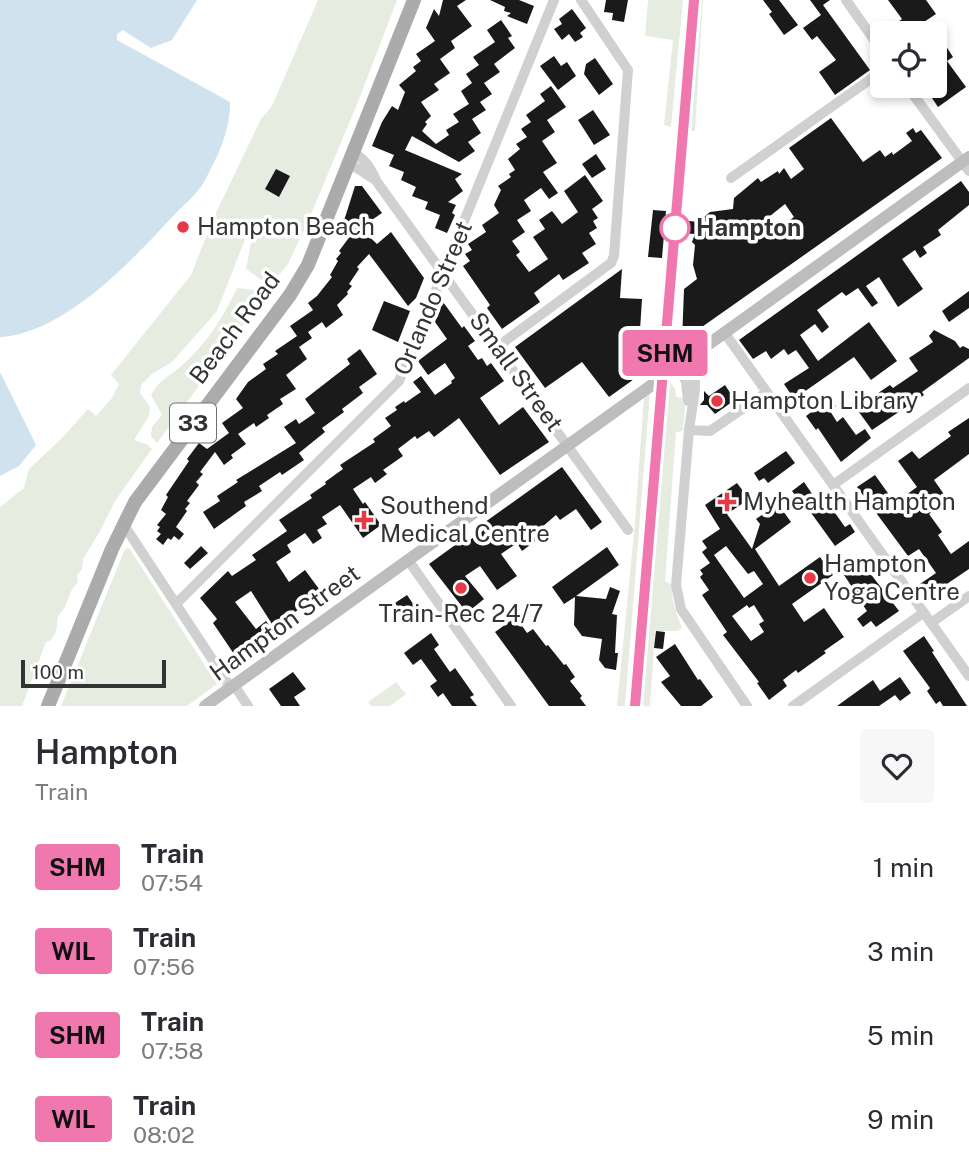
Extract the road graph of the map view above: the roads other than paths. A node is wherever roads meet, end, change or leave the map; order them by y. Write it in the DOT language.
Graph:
graph roads {
  1 [pos="414,0"];
  2 [pos="554,0"];
  3 [pos="581,0"];
  4 [pos="846,0"];
  5 [pos="870,34"];
  6 [pos="870,80"];
  7 [pos="916,98"];
  8 [pos="351,158"];
  9 [pos="967,164"];
  10 [pos="731,178"];
  11 [pos="443,273"];
  12 [pos="724,332"];
  13 [pos="497,347"];
  14 [pos="681,363"];
  15 [pos="969,388"];
  16 [pos="767,392"];
  17 [pos="688,430"];
  18 [pos="568,445"];
  19 [pos="833,485"];
  20 [pos="124,524"];
  21 [pos="628,530"];
  22 [pos="408,560"];
  23 [pos="969,596"];
  24 [pos="176,604"];
  25 [pos="923,613"];
  26 [pos="931,623"];
  27 [pos="969,676"];
  28 [pos="232,687"];
  29 [pos="747,703"];
  30 [pos="793,705"];
  31 [pos="48,706"];
  32 [pos="205,706"];
  33 [pos="248,706"];
  34 [pos="511,706"];
  1 -- 8 [label="main road, Beach Road / 33"];
  2 -- 11 [label="street, Orlando Street"];
  3 -- 13 [label="street"];
  4 -- 5 [label="street"];
  6 -- 10 [label="street"];
  7 -- 9 [label="street"];
  8 -- 11 [label="street, Small Street"];
  8 -- 20 [label="main road, Beach Road / 33"];
  9 -- 12 [label="main road, Hampton Street"];
  11 -- 13 [label="street, Small Street"];
  11 -- 24 [label="street, Orlando Street"];
  12 -- 14 [label="main road, Hampton Street"];
  12 -- 16 [label="street"];
  13 -- 18 [label="street, Small Street"];
  14 -- 17 [label="street"];
  14 -- 18 [label="main road, Hampton Street"];
  15 -- 19 [label="street"];
  16 -- 17 [label="street"];
  16 -- 19 [label="street"];
  17 -- 29 [label="street"];
  18 -- 21 [label="street, Small Street"];
  18 -- 22 [label="main road, Hampton Street"];
  19 -- 25 [label="street"];
  20 -- 24 [label="street"];
  20 -- 31 [label="main road, Beach Road / 33"];
  22 -- 28 [label="main road, Hampton Street"];
  22 -- 34 [label="street"];
  23 -- 26 [label="street"];
  24 -- 28 [label="street"];
  25 -- 26 [label="street"];
  25 -- 30 [label="street"];
  26 -- 27 [label="street"];
  28 -- 32 [label="main road, Hampton Street"];
  28 -- 33 [label="street"];
}
